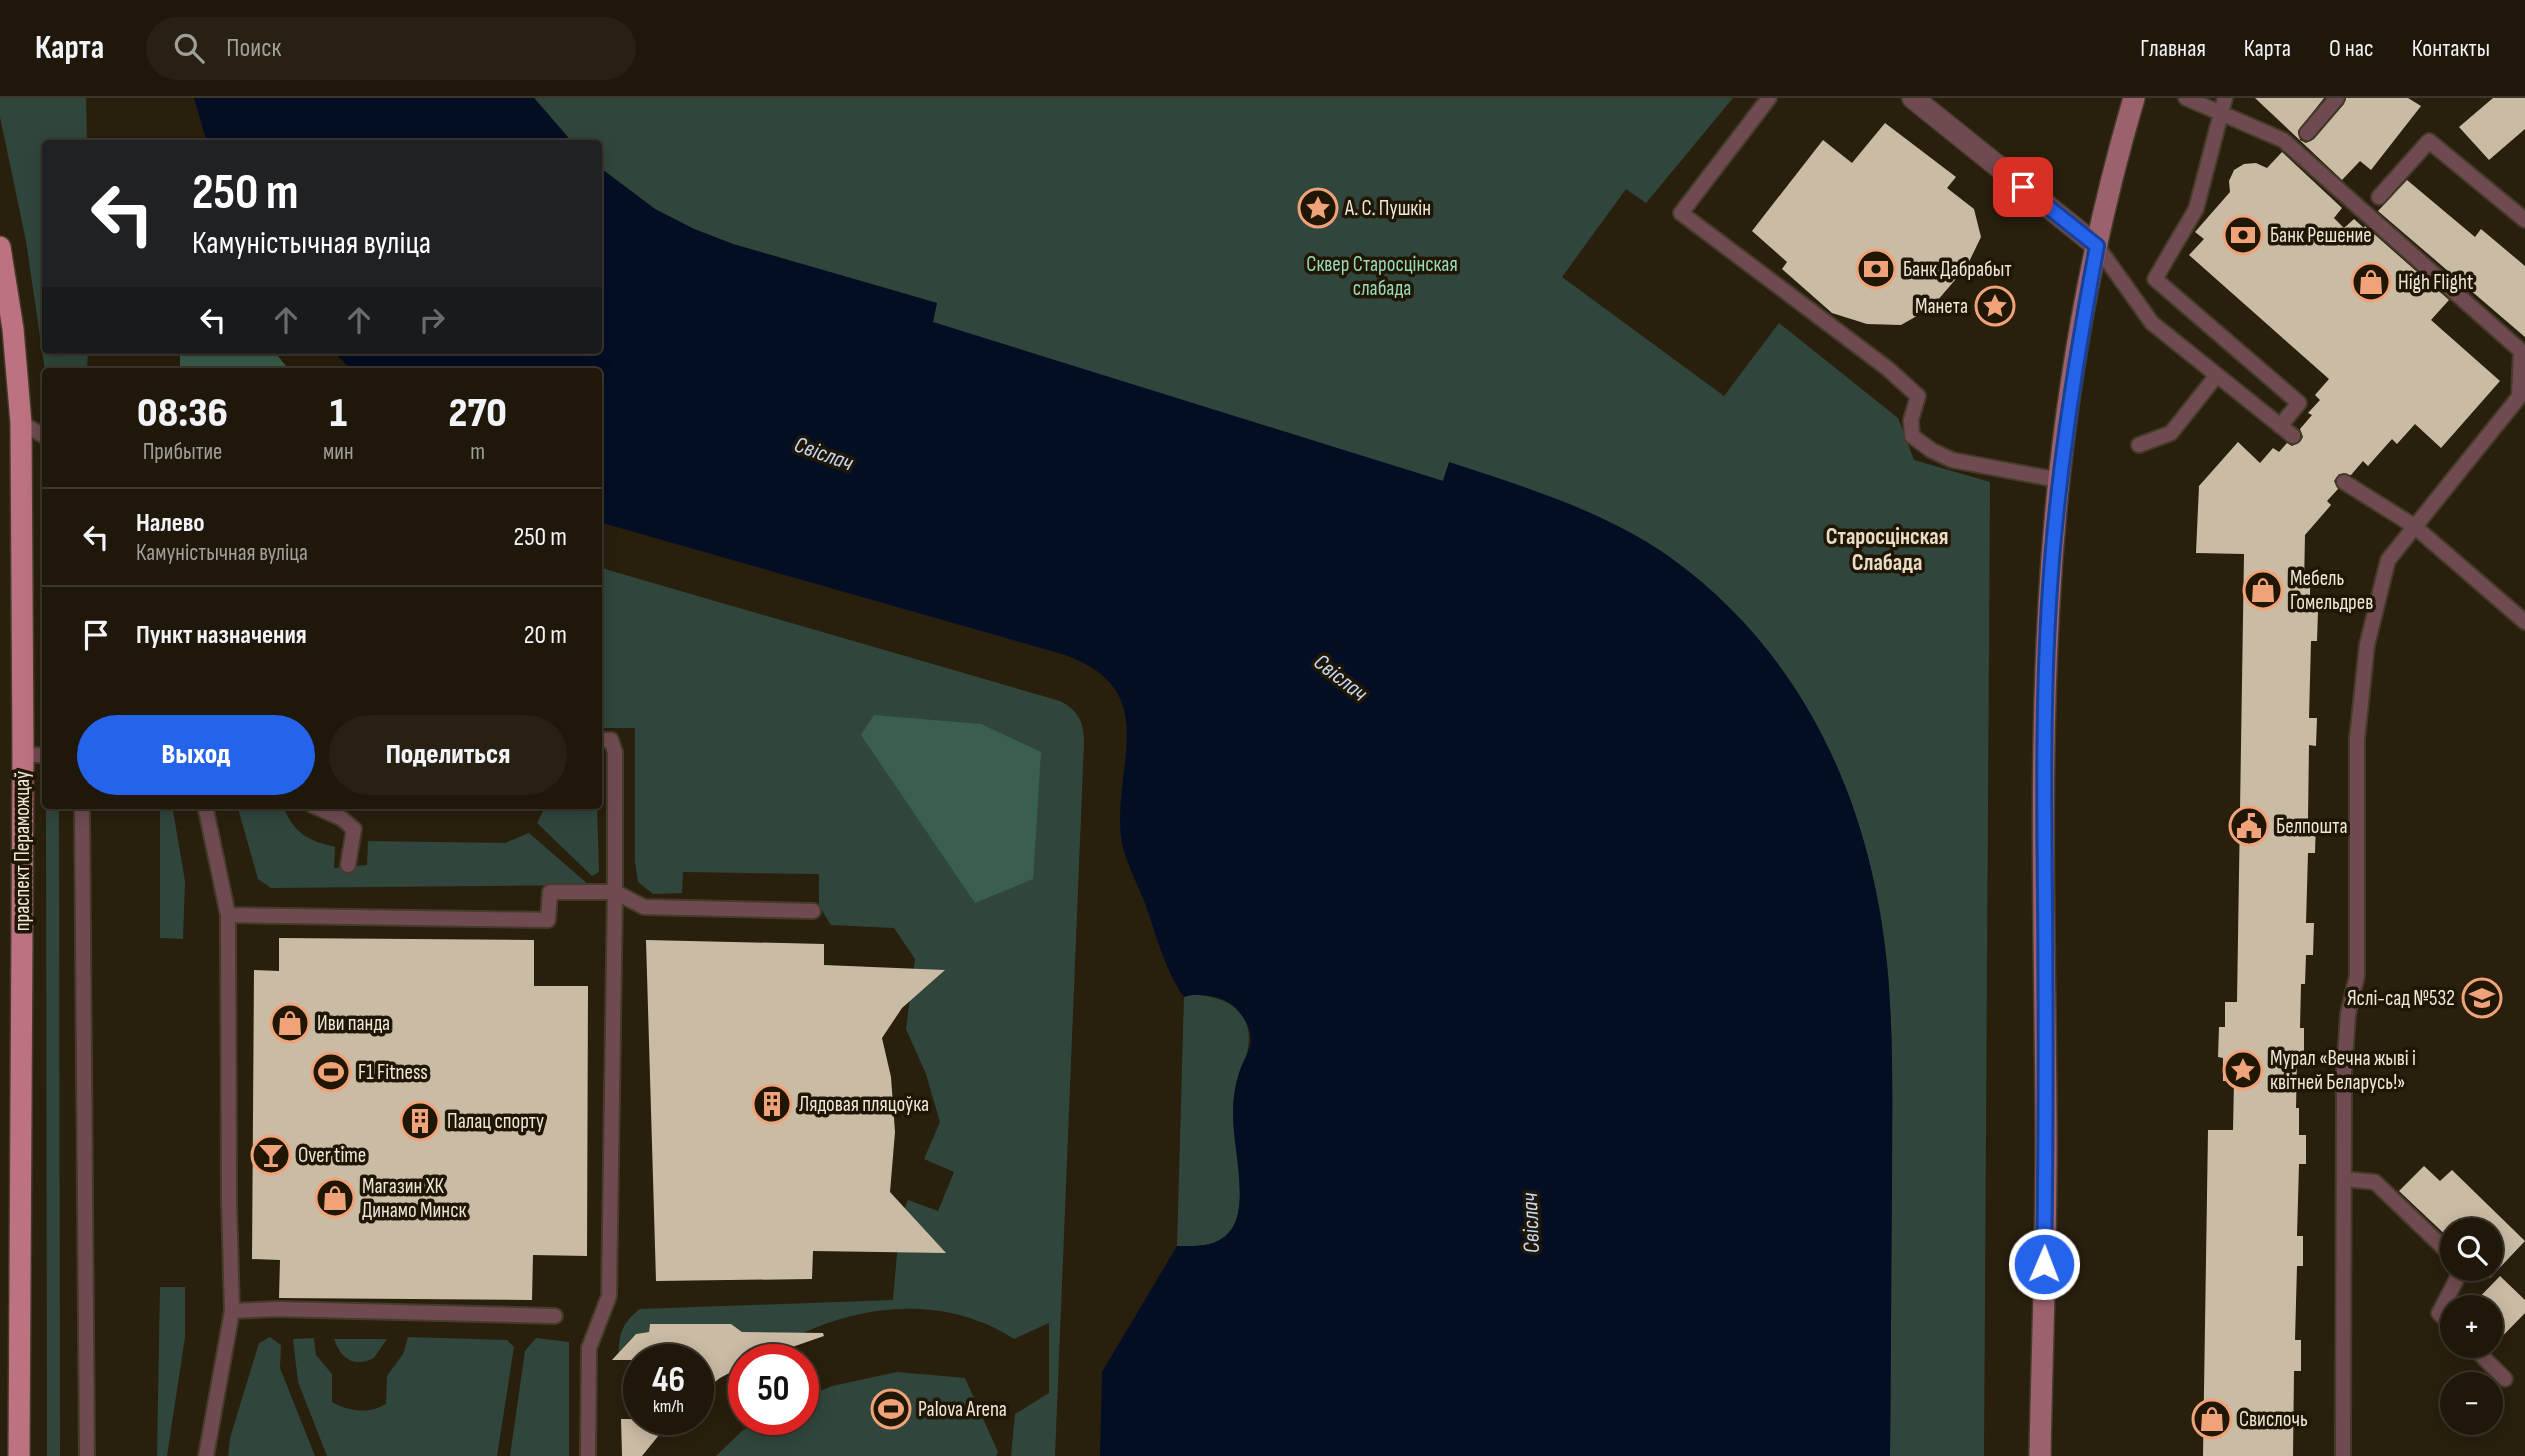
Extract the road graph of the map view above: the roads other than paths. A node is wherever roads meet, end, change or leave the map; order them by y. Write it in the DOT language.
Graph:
graph roads {
  1 [pos="1769,98"];
  2 [pos="1913,98"];
  3 [pos="2134,98"];
  4 [pos="2186,98"];
  5 [pos="2337,98"];
  6 [pos="2223,105"];
  7 [pos="2307,133"];
  8 [pos="2379,197"];
  9 [pos="2525,220"];
  10 [pos="2097,246"];
  11 [pos="0,247"];
  12 [pos="2217,375"];
  13 [pos="21,422"];
  14 [pos="2280,426"];
  15 [pos="42,435"];
  16 [pos="2293,436"];
  17 [pos="2139,445"];
  18 [pos="2059,480"];
  19 [pos="2344,482"];
  20 [pos="2414,526"];
  21 [pos="2525,622"];
  22 [pos="602,740"];
  23 [pos="23,755"];
  24 [pos="42,755"];
  25 [pos="82,809"];
  26 [pos="206,809"];
  27 [pos="321,809"];
  28 [pos="348,865"];
  29 [pos="615,892"];
  30 [pos="813,911"];
  31 [pos="228,915"];
  32 [pos="2344,1179"];
  33 [pos="2440,1244"];
  34 [pos="232,1311"];
  35 [pos="555,1316"];
  36 [pos="2484,1358"];
  37 [pos="2505,1379"];
  38 [pos="19,1456"];
  39 [pos="87,1456"];
  40 [pos="205,1456"];
  41 [pos="588,1456"];
  42 [pos="2040,1456"];
  43 [pos="2343,1456"];
  1 -- 18 [label="lane"];
  2 -- 10 [label="street"];
  3 -- 10 [label="main road"];
  4 -- 6 [label="lane"];
  5 -- 7 [label="lane"];
  6 -- 14 [label="lane"];
  6 -- 20 [label="lane"];
  8 -- 9 [label="lane"];
  10 -- 12 [label="lane"];
  10 -- 18 [label="main road"];
  11 -- 13 [label="main road, праспект Пераможцаў"];
  12 -- 14 [label="lane"];
  12 -- 17 [label="lane"];
  13 -- 15 [label="lane"];
  13 -- 23 [label="main road, праспект Пераможцаў"];
  14 -- 16 [label="lane"];
  18 -- 42 [label="main road"];
  19 -- 20 [label="lane"];
  20 -- 21 [label="lane"];
  20 -- 32 [label="lane"];
  22 -- 29 [label="lane"];
  23 -- 24 [label="lane"];
  23 -- 38 [label="main road, праспект Пераможцаў"];
  25 -- 39 [label="lane"];
  26 -- 31 [label="lane"];
  27 -- 28 [label="lane"];
  29 -- 30 [label="lane"];
  29 -- 31 [label="lane"];
  29 -- 41 [label="lane"];
  31 -- 34 [label="lane"];
  32 -- 33 [label="lane"];
  32 -- 43 [label="lane"];
  34 -- 35 [label="lane"];
  34 -- 40 [label="lane"];
  36 -- 37 [label="lane"];
}
